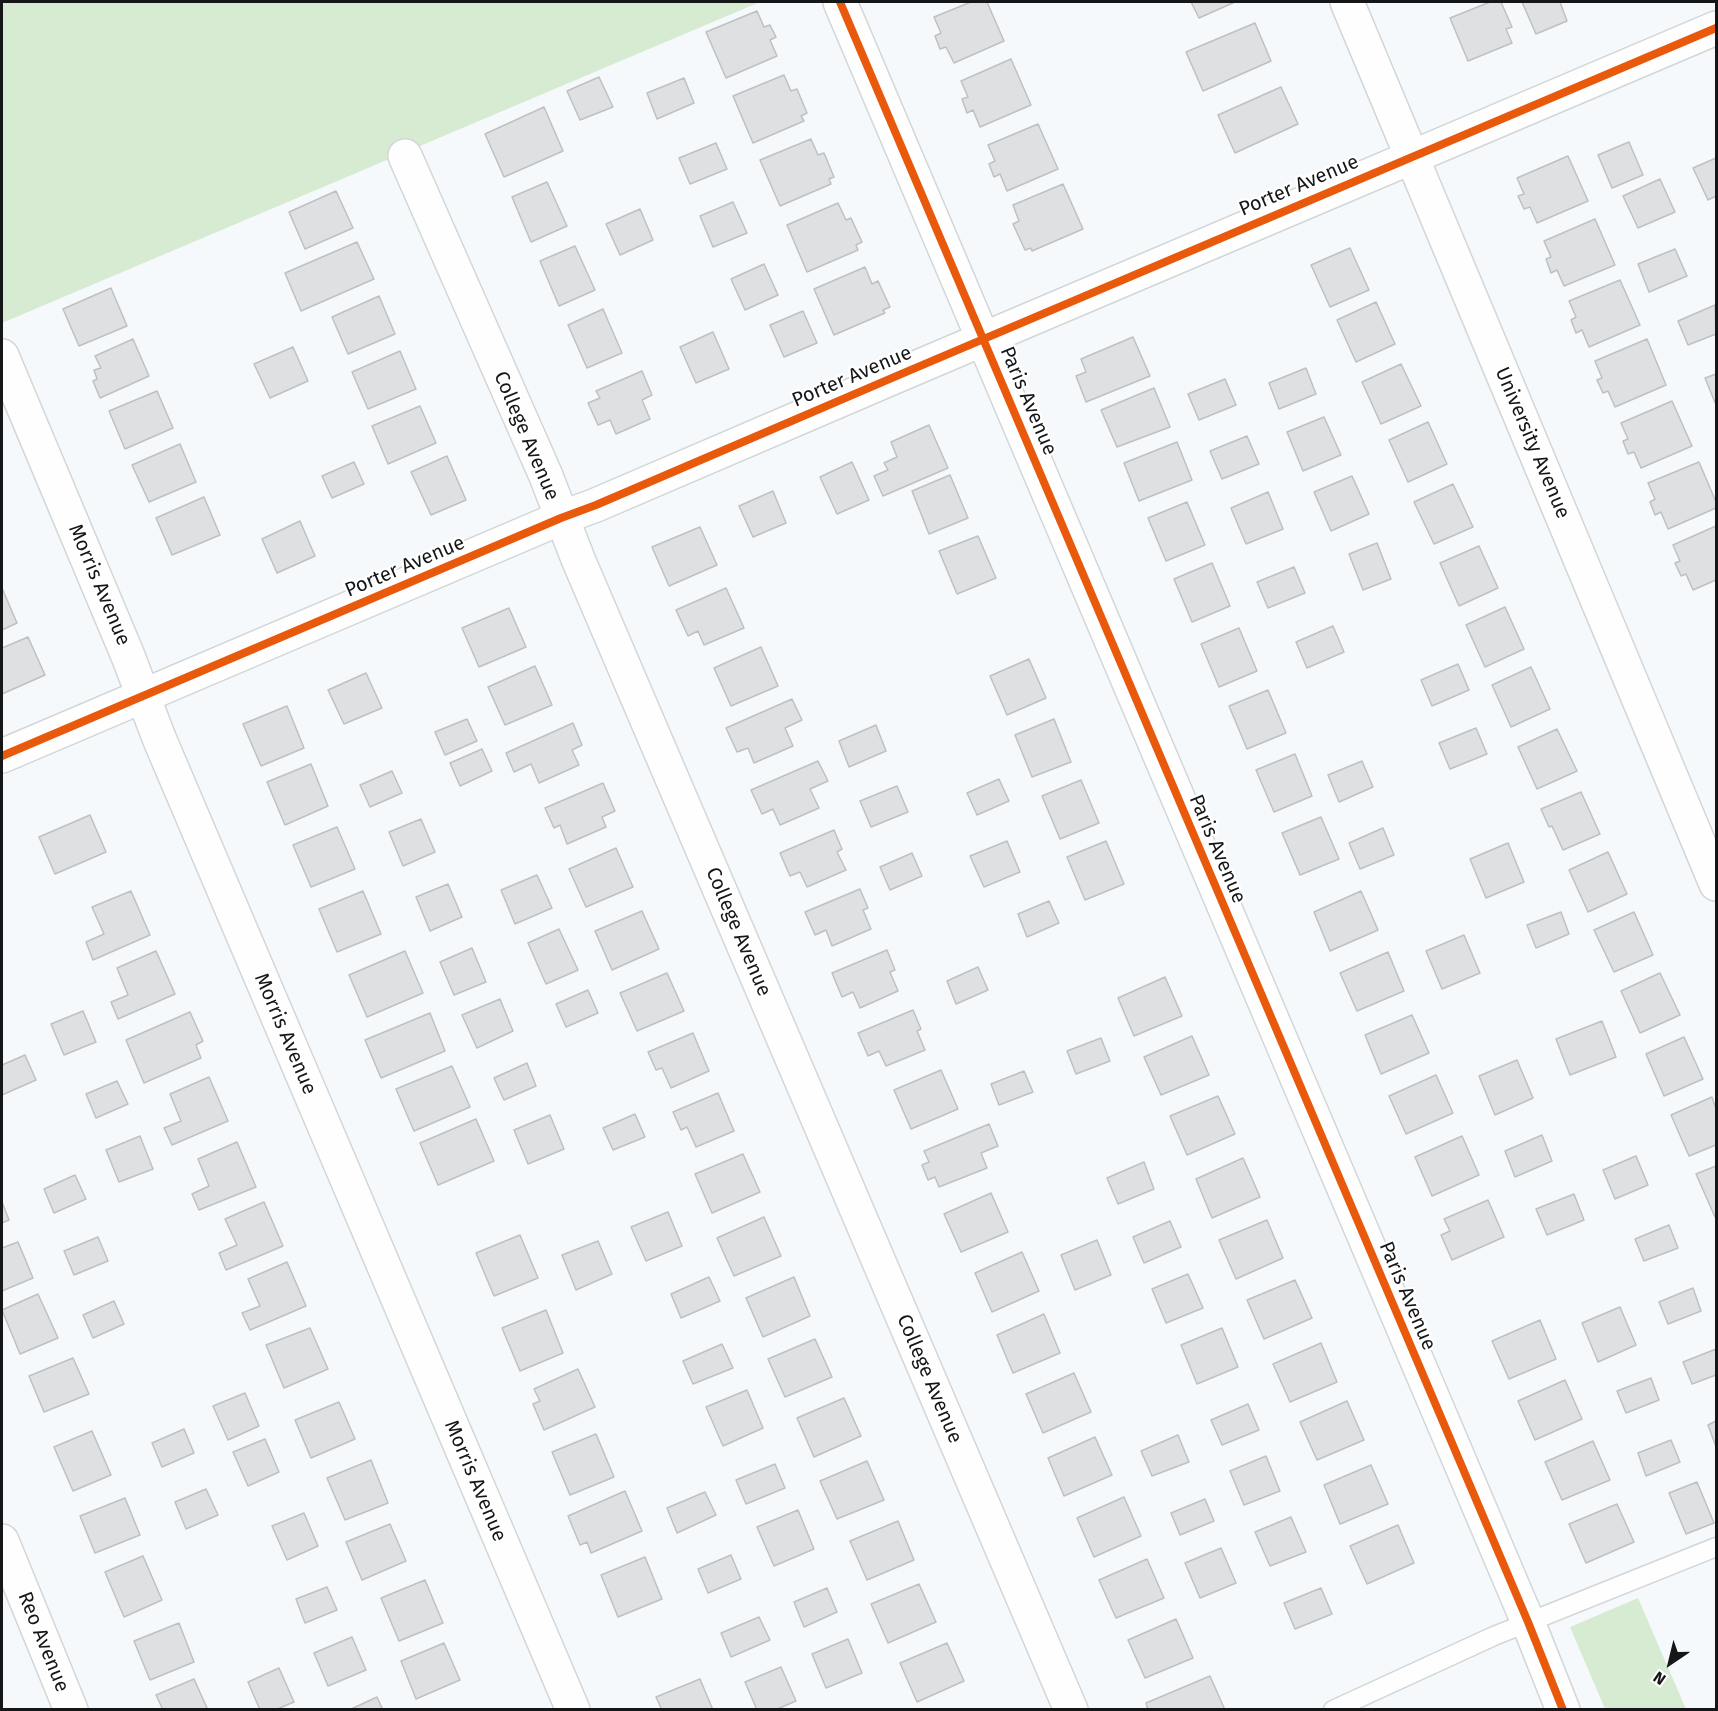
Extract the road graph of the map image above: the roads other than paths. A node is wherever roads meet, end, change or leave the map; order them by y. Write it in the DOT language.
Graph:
graph roads {
  1 [pos="840,2"];
  2 [pos="1347,2"];
  3 [pos="1716,28"];
  4 [pos="1413,155"];
  5 [pos="405,156"];
  6 [pos="983,338"];
  7 [pos="2,356"];
  8 [pos="561,518"];
  9 [pos="144,695"];
  10 [pos="2,756"];
  11 [pos="1716,884"];
  12 [pos="2,1541"];
  13 [pos="1716,1547"];
  14 [pos="1528,1622"];
  15 [pos="71,1710"];
  16 [pos="573,1710"];
  17 [pos="1071,1710"];
  18 [pos="1333,1710"];
  19 [pos="1563,1710"];
  1 -- 6 [label="street, Paris Avenue"];
  2 -- 4 [label="street, University Avenue"];
  3 -- 4 [label="street, Porter Avenue"];
  4 -- 6 [label="street, Porter Avenue"];
  4 -- 11 [label="street, University Avenue"];
  5 -- 8 [label="street, College Avenue"];
  6 -- 8 [label="street, Porter Avenue"];
  6 -- 14 [label="street, Paris Avenue"];
  7 -- 9 [label="street, Morris Avenue"];
  8 -- 9 [label="street, Porter Avenue"];
  8 -- 17 [label="street, College Avenue"];
  9 -- 10 [label="street, Porter Avenue"];
  9 -- 16 [label="street, Morris Avenue"];
  12 -- 15 [label="street, Reo Avenue"];
  13 -- 14 [label="lane"];
  14 -- 18 [label="lane"];
  14 -- 19 [label="street, Paris Avenue"];
}
